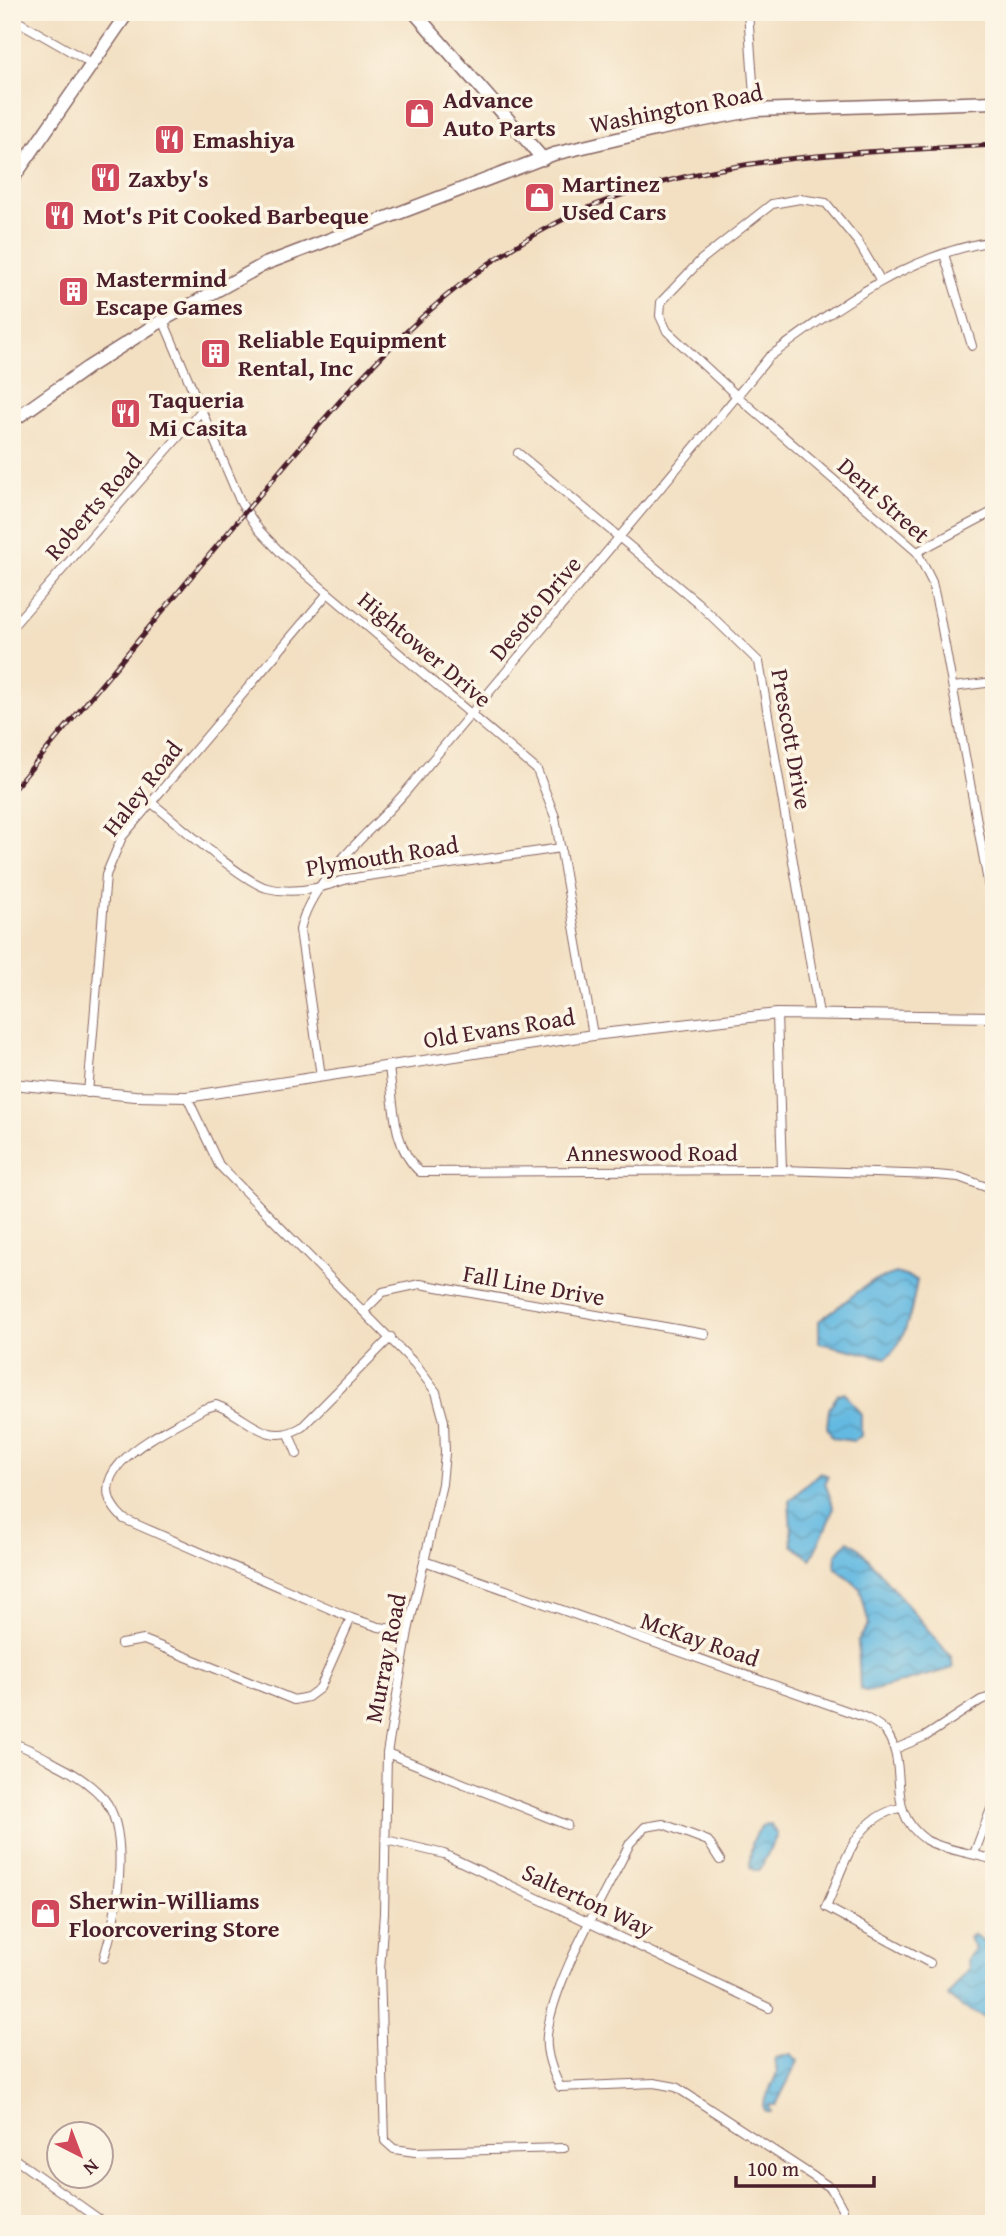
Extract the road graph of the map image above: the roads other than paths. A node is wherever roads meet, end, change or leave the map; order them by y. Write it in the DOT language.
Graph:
graph roads {
  1 [pos="128,12"];
  2 [pos="414,12"];
  3 [pos="748,12"];
  4 [pos="12,18"];
  5 [pos="91,63"];
  6 [pos="994,102"];
  7 [pos="755,110"];
  8 [pos="543,159"];
  9 [pos="12,180"];
  10 [pos="994,241"];
  11 [pos="944,254"];
  12 [pos="881,281"];
  13 [pos="163,320"];
  14 [pos="972,346"];
  15 [pos="737,396"];
  16 [pos="202,410"];
  17 [pos="12,421"];
  18 [pos="518,453"];
  19 [pos="994,511"];
  20 [pos="619,537"];
  21 [pos="917,552"];
  22 [pos="328,593"];
  23 [pos="12,627"];
  24 [pos="994,682"];
  25 [pos="953,687"];
  26 [pos="471,713"];
  27 [pos="152,803"];
  28 [pos="561,848"];
  29 [pos="991,877"];
  30 [pos="317,890"];
  31 [pos="994,915"];
  32 [pos="777,1014"];
  33 [pos="819,1014"];
  34 [pos="994,1017"];
  35 [pos="593,1035"];
  36 [pos="389,1067"];
  37 [pos="321,1076"];
  38 [pos="12,1084"];
  39 [pos="88,1093"];
  40 [pos="187,1097"];
  41 [pos="782,1170"];
  42 [pos="994,1190"];
  43 [pos="364,1311"];
  44 [pos="705,1334"];
  45 [pos="391,1337"];
  46 [pos="289,1434"];
  47 [pos="297,1454"];
  48 [pos="424,1561"];
  49 [pos="351,1618"];
  50 [pos="408,1631"];
  51 [pos="121,1644"];
  52 [pos="994,1696"];
  53 [pos="12,1743"];
  54 [pos="895,1749"];
  55 [pos="387,1753"];
  56 [pos="994,1801"];
  57 [pos="900,1808"];
  58 [pos="567,1825"];
  59 [pos="386,1840"];
  60 [pos="974,1854"];
  61 [pos="720,1860"];
  62 [pos="994,1860"];
  63 [pos="591,1923"];
  64 [pos="104,1958"];
  65 [pos="930,1963"];
  66 [pos="769,2008"];
  67 [pos="564,2148"];
  68 [pos="12,2157"];
  69 [pos="843,2210"];
  70 [pos="106,2224"];
  1 -- 5 [label="main road"];
  2 -- 8 [label="main road"];
  3 -- 7 [label="street"];
  4 -- 5 [label="street"];
  5 -- 9 [label="main road"];
  6 -- 7 [label="main road, Washington Road"];
  7 -- 8 [label="main road, Washington Road"];
  8 -- 13 [label="main road, Washington Road"];
  10 -- 11 [label="street, Desoto Drive"];
  11 -- 12 [label="street, Desoto Drive"];
  11 -- 14 [label="street"];
  12 -- 15 [label="street, Desoto Drive"];
  12 -- 15 [label="street, Dent Street"];
  13 -- 16 [label="street, Hightower Drive"];
  13 -- 17 [label="main road, Washington Road"];
  15 -- 20 [label="street, Desoto Drive"];
  15 -- 21 [label="street, Dent Street"];
  16 -- 22 [label="street, Hightower Drive"];
  16 -- 23 [label="street, Roberts Road"];
  18 -- 20 [label="street, Prescott Drive"];
  19 -- 21 [label="street"];
  20 -- 26 [label="street, Desoto Drive"];
  20 -- 33 [label="street, Prescott Drive"];
  21 -- 25 [label="street, Dent Street"];
  22 -- 26 [label="street, Hightower Drive"];
  22 -- 27 [label="street, Haley Road"];
  24 -- 25 [label="street"];
  25 -- 29 [label="street, Dent Street"];
  26 -- 28 [label="street, Hightower Drive"];
  26 -- 30 [label="street, Desoto Drive"];
  27 -- 30 [label="street, Plymouth Road"];
  27 -- 39 [label="street, Haley Road"];
  28 -- 30 [label="street, Plymouth Road"];
  28 -- 35 [label="street, Hightower Drive"];
  29 -- 31 [label="street, Dent Street"];
  30 -- 37 [label="street, Desoto Drive"];
  32 -- 33 [label="street, Old Evans Road"];
  32 -- 35 [label="street, Old Evans Road"];
  32 -- 41 [label="street"];
  33 -- 34 [label="street, Old Evans Road"];
  35 -- 36 [label="street, Old Evans Road"];
  36 -- 37 [label="street, Old Evans Road"];
  36 -- 41 [label="street, Anneswood Road"];
  37 -- 40 [label="street, Old Evans Road"];
  38 -- 39 [label="street, Old Evans Road"];
  39 -- 40 [label="street, Old Evans Road"];
  40 -- 43 [label="street, Murray Road"];
  41 -- 42 [label="street, Anneswood Road"];
  43 -- 44 [label="street, Fall Line Drive"];
  43 -- 45 [label="street, Murray Road"];
  45 -- 46 [label="street"];
  45 -- 48 [label="street, Murray Road"];
  46 -- 47 [label="street"];
  46 -- 49 [label="street"];
  48 -- 50 [label="street, Murray Road"];
  48 -- 54 [label="street, McKay Road"];
  49 -- 50 [label="street"];
  49 -- 51 [label="street"];
  50 -- 55 [label="street, Murray Road"];
  52 -- 54 [label="street"];
  53 -- 64 [label="street"];
  54 -- 57 [label="street"];
  55 -- 58 [label="street"];
  55 -- 59 [label="street, Murray Road"];
  56 -- 60 [label="street"];
  57 -- 60 [label="street"];
  57 -- 65 [label="street"];
  59 -- 63 [label="street, Salterton Way"];
  59 -- 67 [label="street, Murray Road"];
  60 -- 62 [label="street"];
  61 -- 63 [label="street"];
  63 -- 66 [label="street, Salterton Way"];
  63 -- 69 [label="street"];
  68 -- 70 [label="street"];
}
